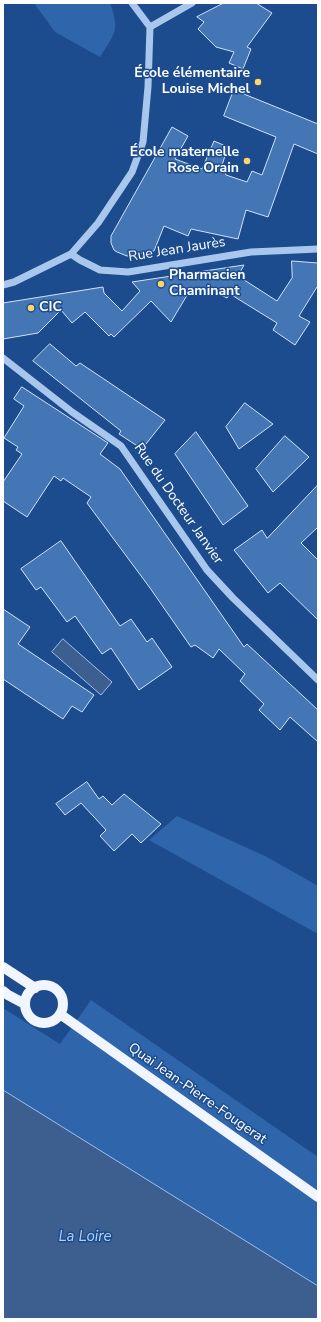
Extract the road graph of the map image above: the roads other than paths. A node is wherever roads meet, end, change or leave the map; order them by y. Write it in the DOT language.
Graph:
graph roads {
  1 [pos="132,3"];
  2 [pos="192,3"];
  3 [pos="150,27"];
  4 [pos="318,249"];
  5 [pos="71,254"];
  6 [pos="3,286"];
  7 [pos="3,358"];
  8 [pos="318,680"];
  9 [pos="3,967"];
  10 [pos="35,988"];
  11 [pos="3,991"];
  12 [pos="25,1004"];
  13 [pos="60,1014"];
  14 [pos="318,1197"];
  1 -- 3 [label="street"];
  2 -- 3 [label="street"];
  3 -- 5 [label="street"];
  4 -- 5 [label="street, Rue Jean Jaurès"];
  5 -- 6 [label="street"];
  7 -- 8 [label="street, Rue du Docteur Janvier"];
  9 -- 10 [label="main road"];
  10 -- 12 [label="main road"];
  10 -- 13 [label="main road"];
  11 -- 12 [label="main road"];
  12 -- 13 [label="main road"];
  13 -- 14 [label="main road, Quai Jean-Pierre-Fougerat"];
}
